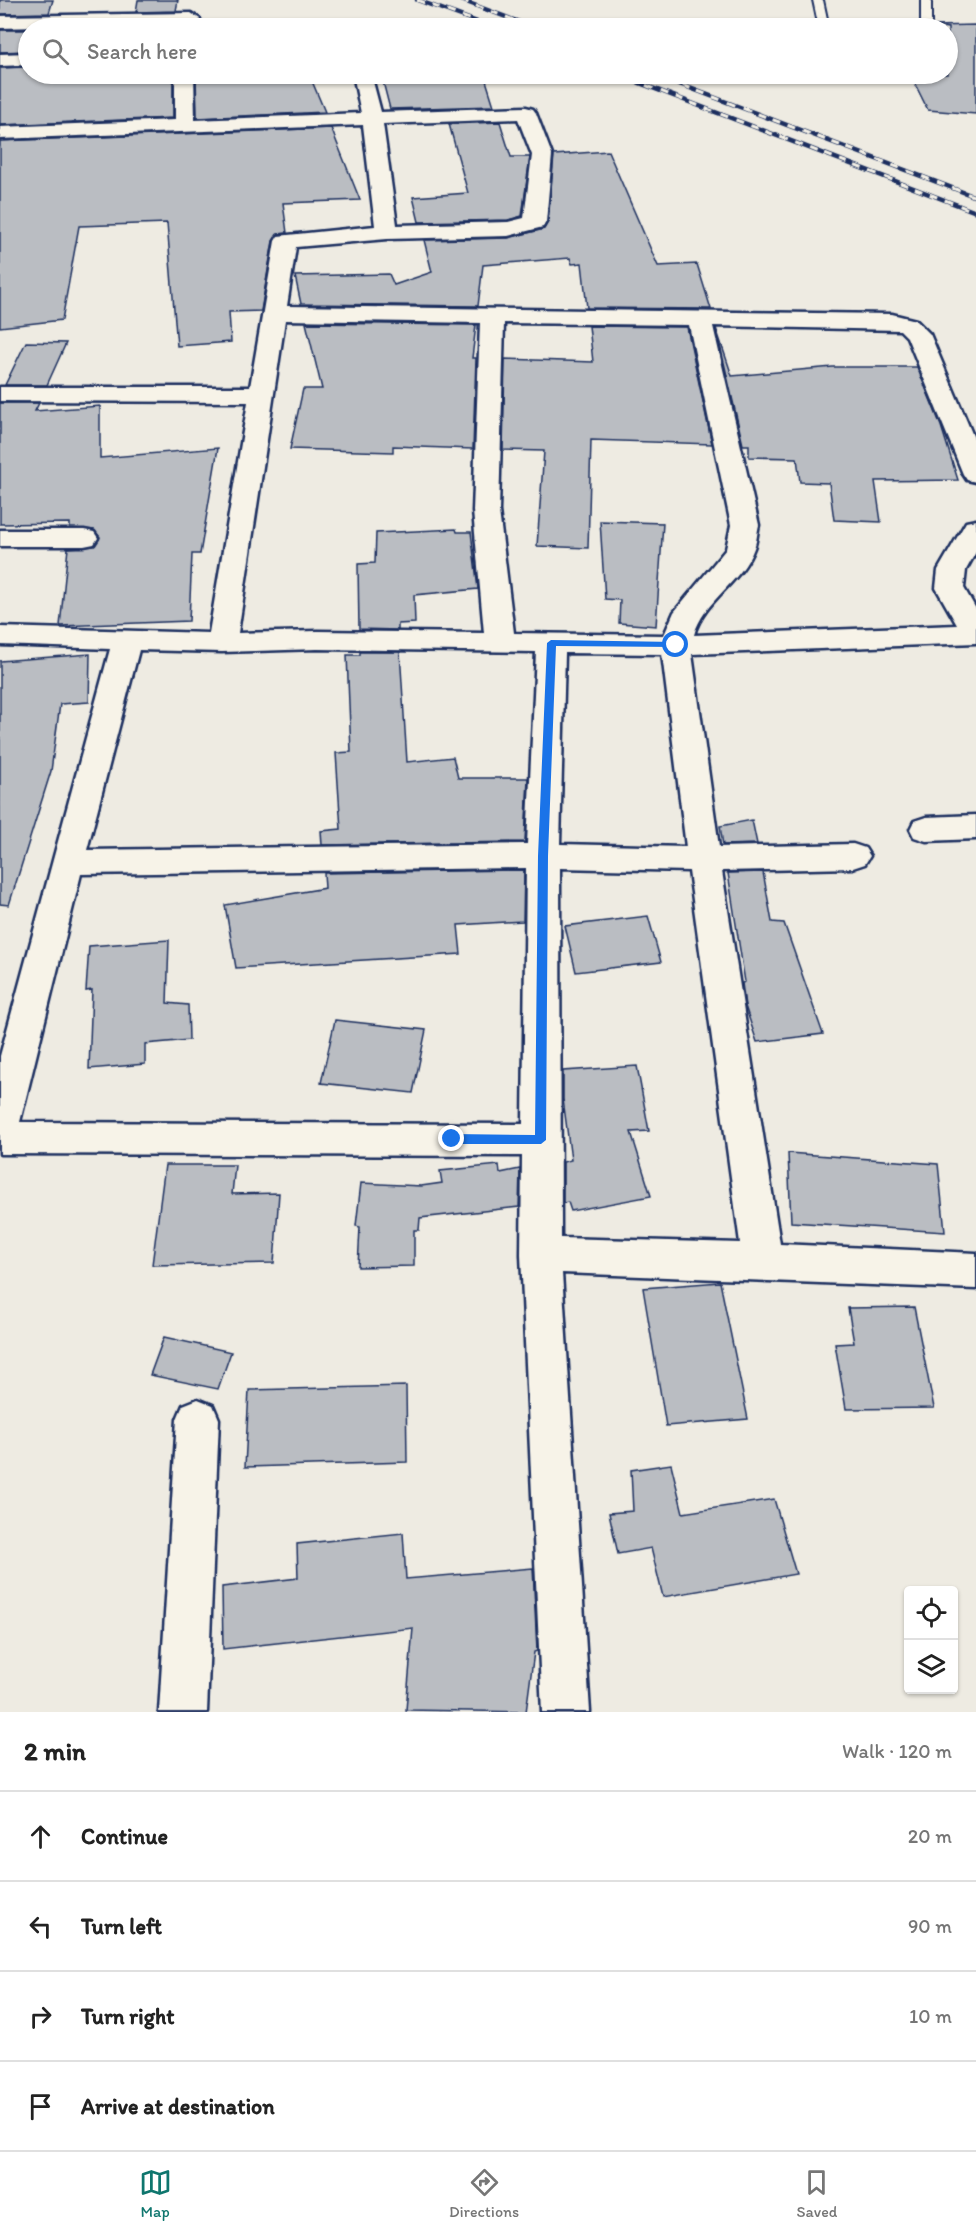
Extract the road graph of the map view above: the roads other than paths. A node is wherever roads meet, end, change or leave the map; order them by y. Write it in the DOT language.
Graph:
graph roads {
  1 [pos="79,0"];
  2 [pos="818,0"];
  3 [pos="926,0"];
  4 [pos="190,16"];
  5 [pos="74,18"];
  6 [pos="143,18"];
  7 [pos="822,18"];
  8 [pos="926,18"];
  9 [pos="0,22"];
  10 [pos="18,22"];
  11 [pos="18,59"];
  12 [pos="0,60"];
  13 [pos="184,84"];
  14 [pos="364,84"];
  15 [pos="372,119"];
  16 [pos="185,126"];
  17 [pos="0,133"];
  18 [pos="387,232"];
  19 [pos="273,313"];
  20 [pos="492,314"];
  21 [pos="699,317"];
  22 [pos="0,394"];
  23 [pos="262,395"];
  24 [pos="976,474"];
  25 [pos="976,528"];
  26 [pos="0,538"];
  27 [pos="84,538"];
  28 [pos="0,636"];
  29 [pos="128,640"];
  30 [pos="222,643"];
  31 [pos="500,643"];
  32 [pos="551,643"];
  33 [pos="676,645"];
  34 [pos="976,827"];
  35 [pos="926,829"];
  36 [pos="853,855"];
  37 [pos="543,856"];
  38 [pos="704,859"];
  39 [pos="67,862"];
  40 [pos="0,1128"];
  41 [pos="0,1138"];
  42 [pos="541,1140"];
  43 [pos="541,1255"];
  44 [pos="763,1261"];
  45 [pos="976,1271"];
  46 [pos="198,1419"];
  47 [pos="183,1712"];
  48 [pos="566,1712"];
  1 -- 5 [label="street"];
  2 -- 7 [label="lane"];
  3 -- 8 [label="lane"];
  4 -- 6 [label="street"];
  9 -- 10 [label="street"];
  11 -- 12 [label="street"];
  13 -- 16 [label="street"];
  14 -- 15 [label="street"];
  15 -- 16 [label="street"];
  15 -- 18 [label="street"];
  15 -- 18 [label="street"];
  16 -- 17 [label="street"];
  18 -- 19 [label="street"];
  19 -- 20 [label="street"];
  19 -- 23 [label="street"];
  20 -- 21 [label="street"];
  20 -- 31 [label="street"];
  21 -- 24 [label="street"];
  21 -- 33 [label="street"];
  22 -- 23 [label="street"];
  23 -- 30 [label="street"];
  25 -- 33 [label="street"];
  26 -- 27 [label="street"];
  28 -- 29 [label="street"];
  29 -- 30 [label="street"];
  29 -- 39 [label="street"];
  30 -- 31 [label="street"];
  31 -- 32 [label="street"];
  32 -- 33 [label="street"];
  32 -- 37 [label="street"];
  33 -- 38 [label="street"];
  34 -- 35 [label="street"];
  36 -- 38 [label="street"];
  37 -- 38 [label="street"];
  37 -- 39 [label="street"];
  37 -- 42 [label="street"];
  38 -- 44 [label="street"];
  39 -- 40 [label="street"];
  41 -- 42 [label="street"];
  42 -- 43 [label="street"];
  43 -- 44 [label="street"];
  43 -- 48 [label="street"];
  44 -- 45 [label="street"];
  46 -- 47 [label="street"];
}
